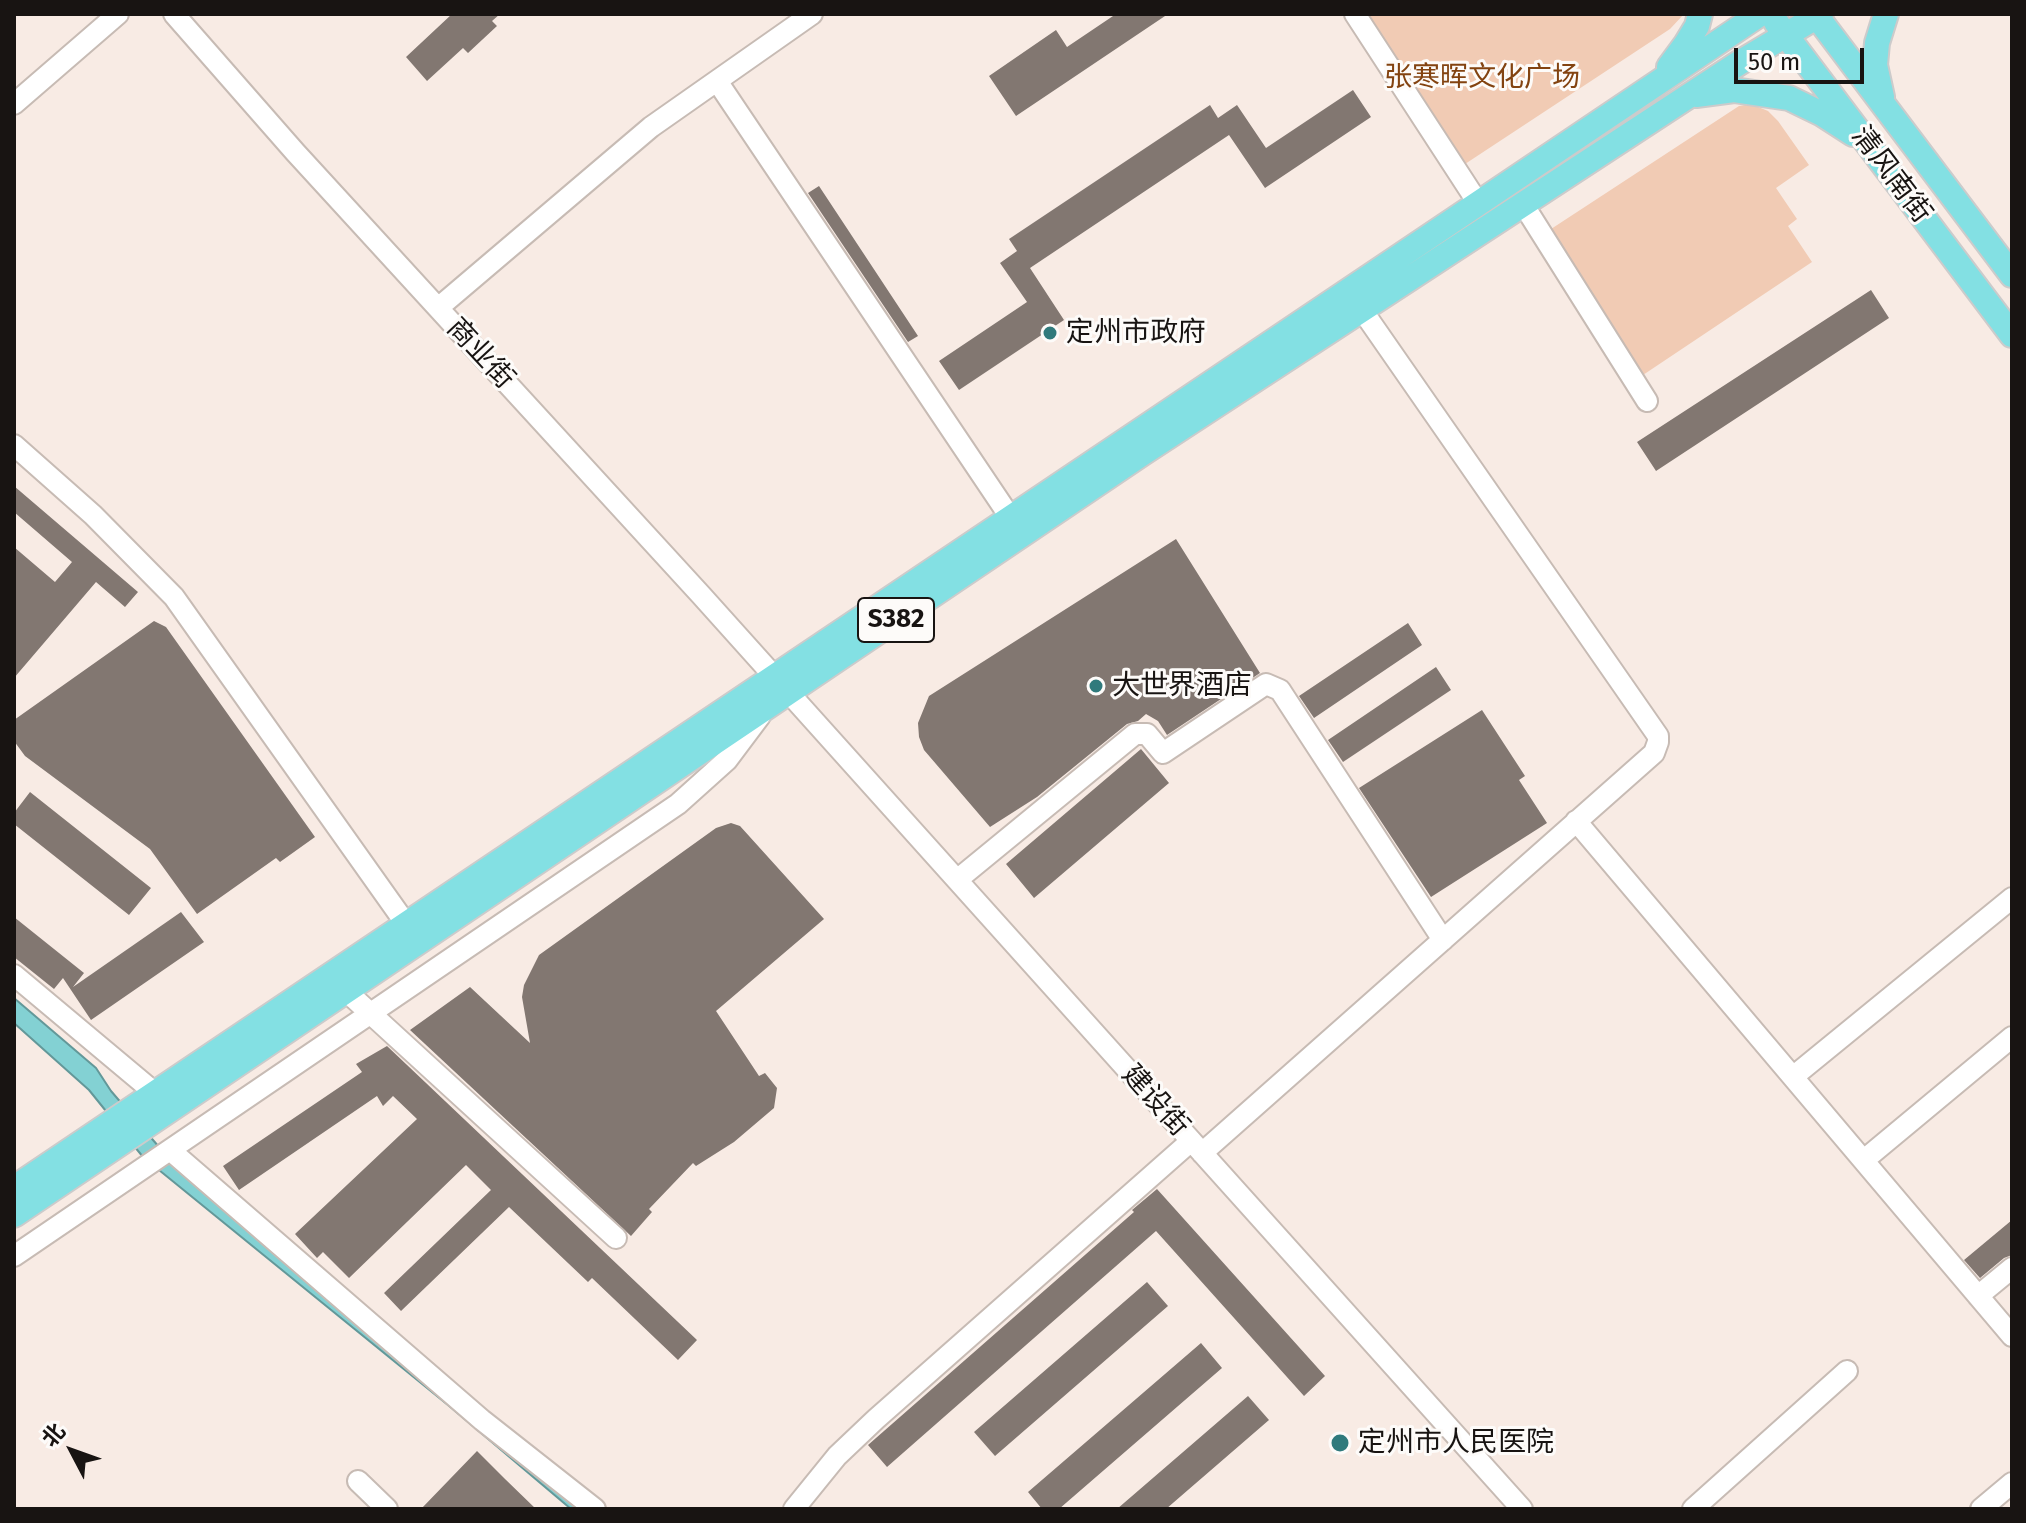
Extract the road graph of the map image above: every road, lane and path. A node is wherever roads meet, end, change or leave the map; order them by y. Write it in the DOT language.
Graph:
graph roads {
  1 [pos="118,14"];
  2 [pos="174,14"];
  3 [pos="812,14"];
  4 [pos="1355,14"];
  5 [pos="1700,14"];
  6 [pos="1760,14"];
  7 [pos="1770,14"];
  8 [pos="1886,14"];
  9 [pos="1818,15"];
  10 [pos="1785,36"];
  11 [pos="717,81"];
  12 [pos="1652,86"];
  13 [pos="1689,96"];
  14 [pos="14,104"];
  15 [pos="1888,110"];
  16 [pos="1867,144"];
  17 [pos="1478,203"];
  18 [pos="1523,204"];
  19 [pos="2012,275"];
  20 [pos="438,308"];
  21 [pos="1362,310"];
  22 [pos="2012,335"];
  23 [pos="1647,401"];
  24 [pos="14,445"];
  25 [pos="1010,517"];
  26 [pos="781,684"];
  27 [pos="766,708"];
  28 [pos="1576,821"];
  29 [pos="957,880"];
  30 [pos="2012,898"];
  31 [pos="406,924"];
  32 [pos="1443,940"];
  33 [pos="14,975"];
  34 [pos="346,991"];
  35 [pos="371,1013"];
  36 [pos="2012,1037"];
  37 [pos="1794,1076"];
  38 [pos="155,1093"];
  39 [pos="1196,1147"];
  40 [pos="170,1150"];
  41 [pos="1864,1160"];
  42 [pos="14,1188"];
  43 [pos="14,1215"];
  44 [pos="616,1238"];
  45 [pos="14,1256"];
  46 [pos="2012,1268"];
  47 [pos="1978,1296"];
  48 [pos="2012,1336"];
  49 [pos="1847,1371"];
  50 [pos="358,1481"];
  51 [pos="2012,1483"];
  52 [pos="387,1509"];
  53 [pos="595,1509"];
  54 [pos="794,1509"];
  55 [pos="1522,1509"];
  56 [pos="1693,1509"];
  57 [pos="1981,1509"];
  1 -- 14 [label="street"];
  2 -- 20 [label="street, 商业街"];
  3 -- 11 [label="street"];
  4 -- 17 [label="street"];
  5 -- 12 [label="main road"];
  6 -- 12 [label="main road, S382"];
  7 -- 10 [label="main road, 清风南街"];
  8 -- 15 [label="main road"];
  9 -- 10 [label="main road, S382"];
  9 -- 15 [label="main road, 清风南街"];
  10 -- 13 [label="main road, S382"];
  10 -- 16 [label="main road, 清风南街"];
  11 -- 20 [label="street"];
  11 -- 25 [label="street"];
  12 -- 17 [label="main road, S382"];
  13 -- 16 [label="main road"];
  13 -- 18 [label="main road, S382"];
  15 -- 19 [label="main road, 清风南街"];
  16 -- 22 [label="main road, 清风南街"];
  17 -- 25 [label="main road, S382"];
  18 -- 21 [label="main road, S382"];
  18 -- 23 [label="street"];
  20 -- 26 [label="street, 商业街"];
  21 -- 26 [label="main road, S382"];
  21 -- 28 [label="street"];
  24 -- 31 [label="street"];
  25 -- 26 [label="main road, S382"];
  26 -- 27 [label="main road, S382"];
  26 -- 29 [label="street, 建设街"];
  26 -- 31 [label="main road, S382"];
  27 -- 34 [label="main road, S382"];
  27 -- 35 [label="street"];
  28 -- 32 [label="street"];
  28 -- 37 [label="street"];
  29 -- 32 [label="street"];
  29 -- 39 [label="street, 建设街"];
  30 -- 37 [label="street"];
  31 -- 38 [label="main road, S382"];
  32 -- 39 [label="street"];
  33 -- 38 [label="street"];
  34 -- 35 [label="street"];
  34 -- 43 [label="main road, S382"];
  35 -- 40 [label="street"];
  35 -- 44 [label="street"];
  36 -- 41 [label="street"];
  37 -- 41 [label="street"];
  38 -- 42 [label="main road, S382"];
  39 -- 54 [label="street"];
  39 -- 55 [label="street, 建设街"];
  40 -- 45 [label="street"];
  40 -- 53 [label="street"];
  41 -- 47 [label="street"];
  46 -- 47 [label="street"];
  47 -- 48 [label="street"];
  49 -- 56 [label="street"];
  50 -- 52 [label="street"];
  51 -- 57 [label="street"];
}
